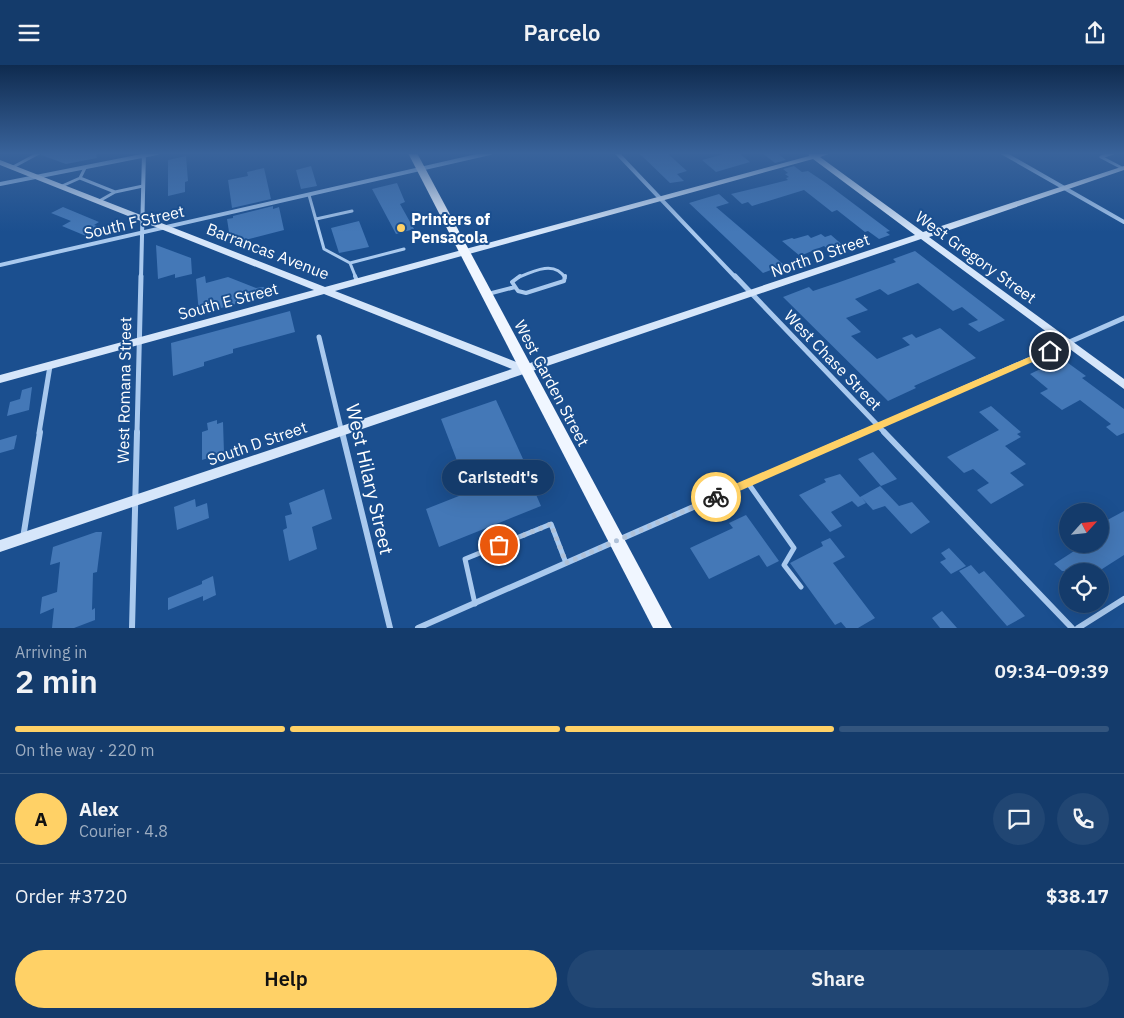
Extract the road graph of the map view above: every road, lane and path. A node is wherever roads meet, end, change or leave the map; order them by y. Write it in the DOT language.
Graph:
graph roads {
  1 [pos="28,179"];
  2 [pos="45,179"];
  3 [pos="77,179"];
  4 [pos="83,179"];
  5 [pos="143,179"];
  6 [pos="377,179"];
  7 [pos="426,179"];
  8 [pos="642,179"];
  9 [pos="728,179"];
  10 [pos="845,179"];
  11 [pos="1049,179"];
  12 [pos="1090,179"];
  13 [pos="0,185"];
  14 [pos="62,186"];
  15 [pos="143,186"];
  16 [pos="1064,188"];
  17 [pos="115,191"];
  18 [pos="309,195"];
  19 [pos="660,199"];
  20 [pos="101,200"];
  21 [pos="352,211"];
  22 [pos="142,217"];
  23 [pos="316,219"];
  24 [pos="1124,222"];
  25 [pos="167,227"];
  26 [pos="142,233"];
  27 [pos="921,236"];
  28 [pos="404,249"];
  29 [pos="464,252"];
  30 [pos="350,263"];
  31 [pos="0,265"];
  32 [pos="357,281"];
  33 [pos="515,287"];
  34 [pos="327,290"];
  35 [pos="751,293"];
  36 [pos="486,295"];
  37 [pos="1124,318"];
  38 [pos="320,337"];
  39 [pos="139,342"];
  40 [pos="1067,343"];
  41 [pos="50,366"];
  42 [pos="524,369"];
  43 [pos="0,379"];
  44 [pos="1124,385"];
  45 [pos="878,426"];
  46 [pos="343,431"];
  47 [pos="748,483"];
  48 [pos="135,501"];
  49 [pos="22,539"];
  50 [pos="617,541"];
  51 [pos="0,546"];
  52 [pos="566,563"];
  53 [pos="800,587"];
  54 [pos="1124,599"];
  55 [pos="475,603"];
  56 [pos="132,628"];
  57 [pos="390,628"];
  58 [pos="418,628"];
  59 [pos="663,628"];
  60 [pos="1072,628"];
  61 [pos="1078,628"];
  1 -- 13 [label="street"];
  2 -- 14 [label="street, Barrancas Avenue"];
  3 -- 14 [label="lane"];
  4 -- 17 [label="lane"];
  5 -- 15 [label="street, West Romana Street"];
  6 -- 18 [label="street, South F Street"];
  7 -- 29 [label="main road, West Garden Street"];
  8 -- 19 [label="street, West Chase Street"];
  9 -- 19 [label="street, South E Street"];
  10 -- 27 [label="street, West Gregory Street"];
  11 -- 16 [label="street"];
  12 -- 16 [label="street, North D Street"];
  14 -- 20 [label="street, Barrancas Avenue"];
  15 -- 17 [label="lane"];
  15 -- 22 [label="street, West Romana Street"];
  16 -- 24 [label="street"];
  16 -- 27 [label="street, North D Street"];
  17 -- 20 [label="lane"];
  18 -- 23 [label="lane"];
  18 -- 25 [label="street, South F Street"];
  19 -- 29 [label="street, South E Street"];
  19 -- 35 [label="street, West Chase Street"];
  20 -- 22 [label="street, Barrancas Avenue"];
  21 -- 23 [label="lane"];
  22 -- 25 [label="street, Barrancas Avenue"];
  22 -- 26 [label="street, West Romana Street"];
  23 -- 30 [label="lane"];
  25 -- 26 [label="street, South F Street"];
  25 -- 34 [label="street, Barrancas Avenue"];
  26 -- 31 [label="street, South F Street"];
  26 -- 39 [label="street, West Romana Street"];
  27 -- 35 [label="street, North D Street"];
  27 -- 40 [label="street, West Gregory Street"];
  28 -- 30 [label="lane"];
  29 -- 32 [label="street, South E Street"];
  29 -- 36 [label="main road, West Garden Street"];
  30 -- 32 [label="lane"];
  32 -- 34 [label="street, South E Street"];
  33 -- 33 [label="lane"];
  33 -- 36 [label="lane"];
  34 -- 39 [label="street, South E Street"];
  34 -- 42 [label="street, Barrancas Avenue"];
  35 -- 42 [label="street, North D Street"];
  35 -- 45 [label="street, West Chase Street"];
  36 -- 42 [label="main road, West Garden Street"];
  37 -- 40 [label="street"];
  38 -- 46 [label="street, West Hilary Street"];
  39 -- 41 [label="street, South E Street"];
  39 -- 48 [label="street, West Romana Street"];
  40 -- 44 [label="street, West Gregory Street"];
  40 -- 45 [label="street"];
  41 -- 43 [label="street, South E Street"];
  41 -- 49 [label="street"];
  42 -- 46 [label="street, South D Street"];
  42 -- 50 [label="main road, West Garden Street"];
  45 -- 47 [label="street"];
  45 -- 60 [label="street, West Chase Street"];
  46 -- 48 [label="street, South D Street"];
  46 -- 57 [label="street, West Hilary Street"];
  47 -- 50 [label="street"];
  47 -- 53 [label="lane"];
  48 -- 49 [label="street, South D Street"];
  48 -- 56 [label="street, West Romana Street"];
  49 -- 51 [label="street, South D Street"];
  50 -- 52 [label="street"];
  50 -- 59 [label="main road, West Garden Street"];
  52 -- 55 [label="street"];
  52 -- 55 [label="lane"];
  54 -- 61 [label="street"];
  55 -- 58 [label="street"];
}
